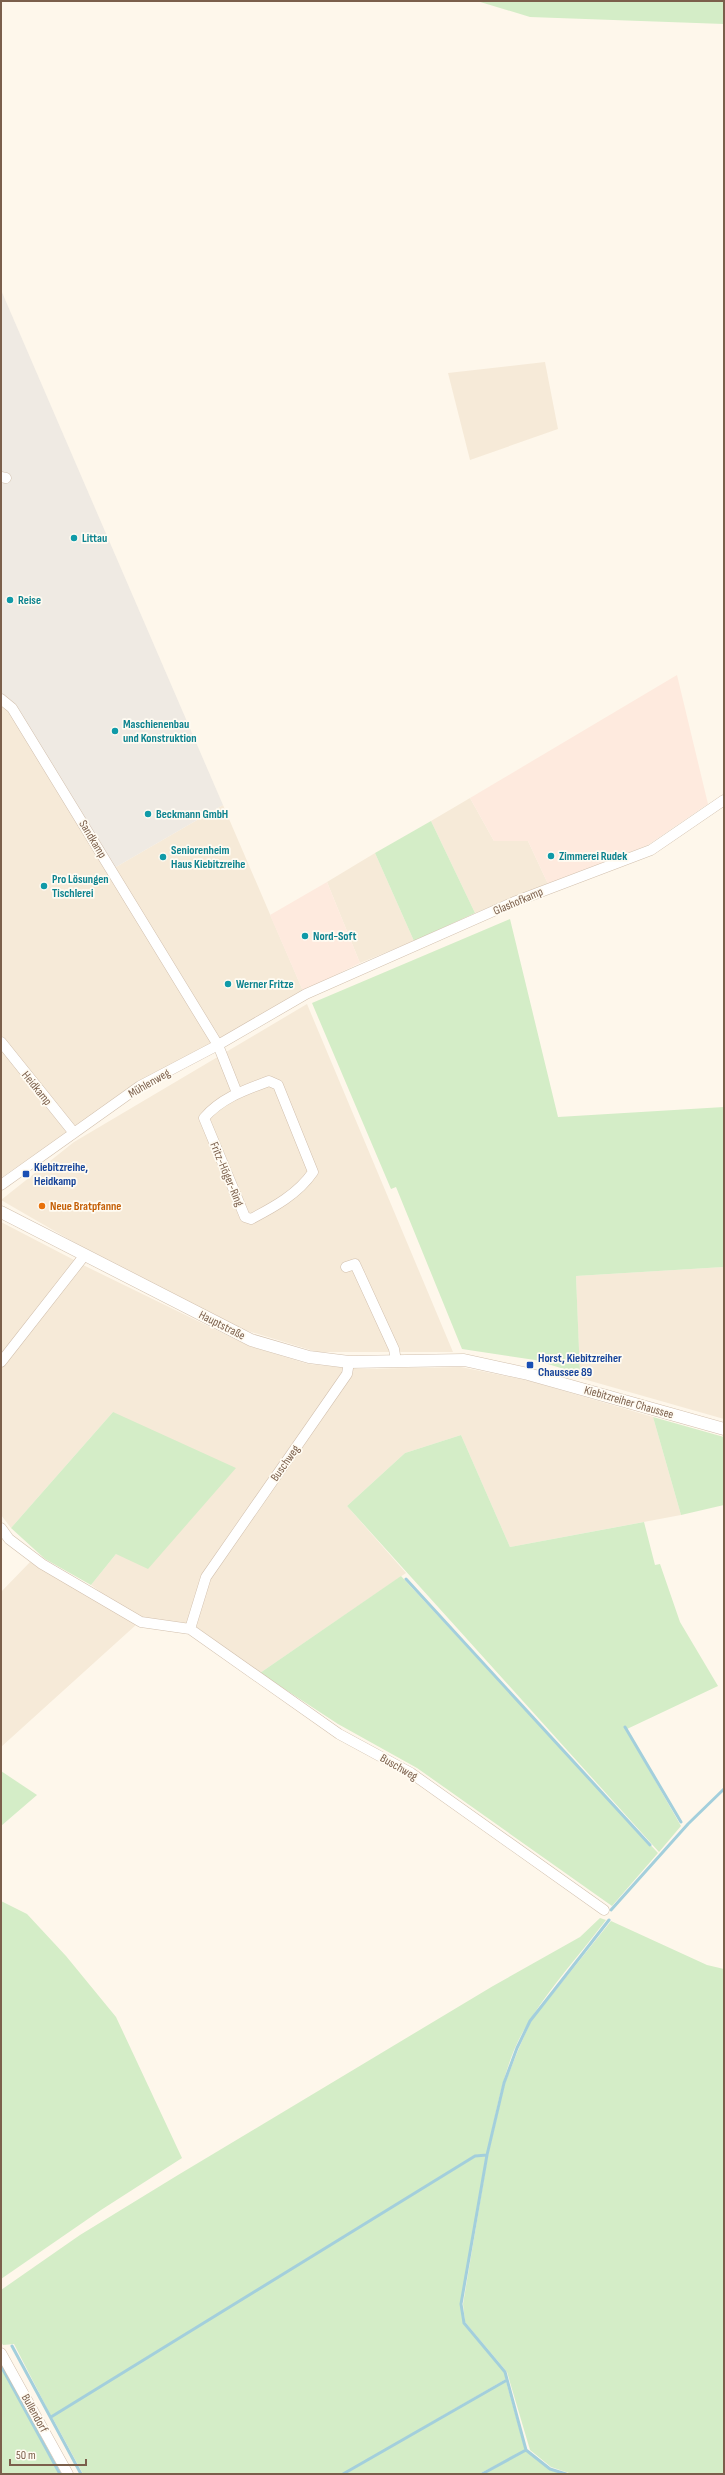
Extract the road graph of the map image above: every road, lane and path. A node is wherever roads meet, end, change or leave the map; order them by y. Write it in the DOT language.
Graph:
graph roads {
  1 [pos="1,699"];
  2 [pos="724,800"];
  3 [pos="306,994"];
  4 [pos="1,1042"];
  5 [pos="218,1045"];
  6 [pos="237,1093"];
  7 [pos="74,1133"];
  8 [pos="1,1185"];
  9 [pos="1,1212"];
  10 [pos="84,1256"];
  11 [pos="346,1267"];
  12 [pos="464,1360"];
  13 [pos="396,1361"];
  14 [pos="1,1362"];
  15 [pos="349,1362"];
  16 [pos="724,1429"];
  17 [pos="1,1528"];
  18 [pos="190,1629"];
  19 [pos="604,1910"];
  20 [pos="1,2353"];
  21 [pos="68,2474"];
  1 -- 5 [label="street, Sandkamp"];
  2 -- 3 [label="street, Glashofkamp"];
  3 -- 5 [label="street, Mühlenweg"];
  4 -- 7 [label="street, Heidkamp"];
  5 -- 6 [label="street"];
  5 -- 7 [label="street, Mühlenweg"];
  6 -- 6 [label="street, Fritz-Höger-Ring"];
  7 -- 8 [label="street, Mühlenweg"];
  9 -- 10 [label="street, Hauptstraße"];
  10 -- 14 [label="street"];
  10 -- 15 [label="street, Hauptstraße"];
  11 -- 13 [label="street"];
  12 -- 13 [label="street, Hauptstraße"];
  12 -- 16 [label="street, Kiebitzreiher Chaussee"];
  13 -- 15 [label="street, Hauptstraße"];
  15 -- 18 [label="street, Buschweg"];
  17 -- 18 [label="street, Buschweg"];
  18 -- 19 [label="street, Buschweg"];
  20 -- 21 [label="street, Bullendorf"];
}
